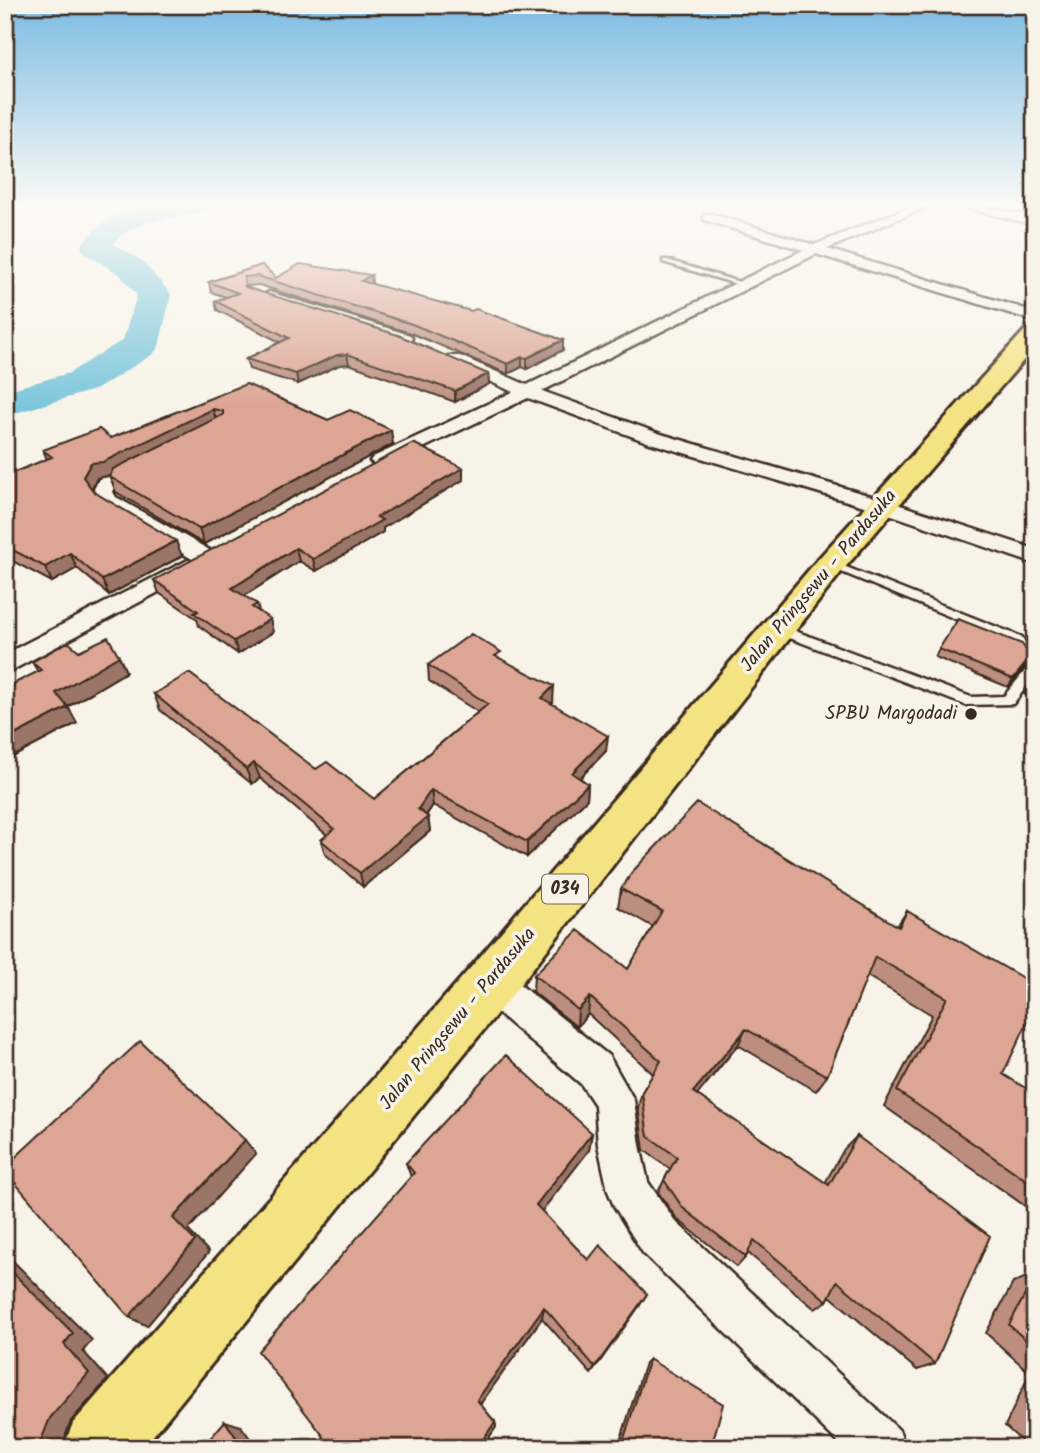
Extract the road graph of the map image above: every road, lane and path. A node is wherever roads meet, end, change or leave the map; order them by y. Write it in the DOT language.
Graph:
graph roads {
  1 [pos="704,273"];
  2 [pos="769,273"];
  3 [pos="893,273"];
  4 [pos="745,285"];
  5 [pos="253,291"];
  6 [pos="1035,317"];
  7 [pos="1035,333"];
  8 [pos="418,344"];
  9 [pos="442,354"];
  10 [pos="526,391"];
  11 [pos="361,471"];
  12 [pos="112,480"];
  13 [pos="881,505"];
  14 [pos="1035,556"];
  15 [pos="831,564"];
  16 [pos="778,629"];
  17 [pos="5,665"];
  18 [pos="1035,665"];
  19 [pos="490,983"];
  20 [pos="98,1448"];
  21 [pos="881,1448"];
  1 -- 4 [label="lane"];
  2 -- 4 [label="street"];
  3 -- 6 [label="street"];
  4 -- 10 [label="street"];
  5 -- 8 [label="street"];
  7 -- 13 [label="main road, Jalan Pringsewu - Pardasuka / 034"];
  9 -- 10 [label="street"];
  10 -- 11 [label="street"];
  10 -- 13 [label="street"];
  12 -- 17 [label="street"];
  13 -- 14 [label="street"];
  13 -- 15 [label="main road, Jalan Pringsewu - Pardasuka / 034"];
  15 -- 16 [label="main road, Jalan Pringsewu - Pardasuka / 034"];
  15 -- 18 [label="lane"];
  16 -- 18 [label="lane"];
  16 -- 19 [label="main road, Jalan Pringsewu - Pardasuka / 034"];
  19 -- 20 [label="main road, Jalan Pringsewu - Pardasuka / 034"];
  19 -- 21 [label="street"];
}
